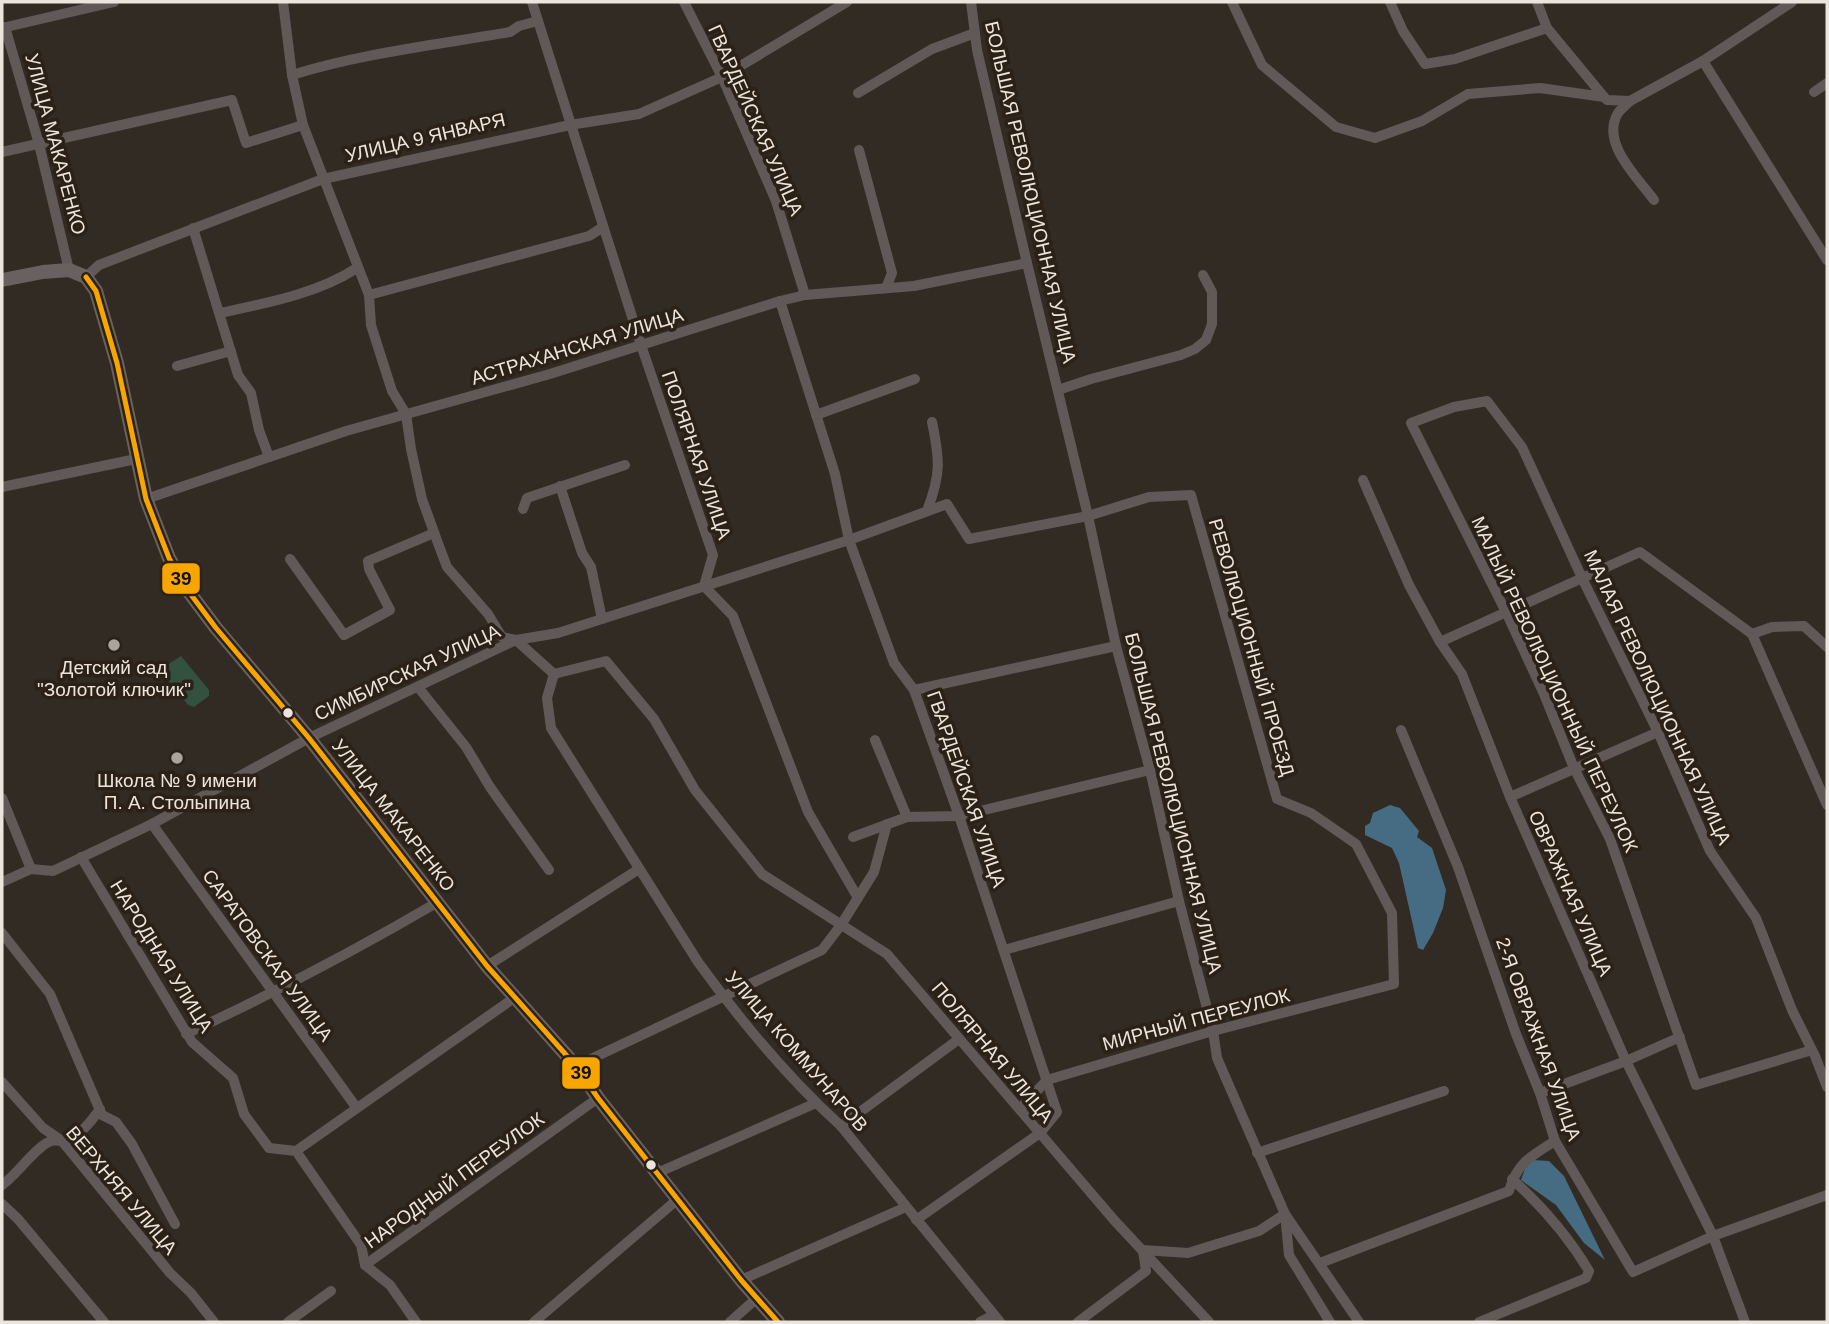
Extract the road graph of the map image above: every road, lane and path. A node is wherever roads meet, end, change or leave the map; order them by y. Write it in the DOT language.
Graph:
graph roads {
  1 [pos="114,2"];
  2 [pos="283,2"];
  3 [pos="532,2"];
  4 [pos="684,2"];
  5 [pos="848,2"];
  6 [pos="971,2"];
  7 [pos="1232,2"];
  8 [pos="1390,2"];
  9 [pos="1537,2"];
  10 [pos="1792,2"];
  11 [pos="538,21"];
  12 [pos="3,28"];
  13 [pos="1547,28"];
  14 [pos="975,33"];
  15 [pos="1703,61"];
  16 [pos="292,75"];
  17 [pos="722,77"];
  18 [pos="1827,83"];
  19 [pos="1814,92"];
  20 [pos="858,93"];
  21 [pos="1604,97"];
  22 [pos="1630,101"];
  23 [pos="303,125"];
  24 [pos="570,125"];
  25 [pos="39,144"];
  26 [pos="859,150"];
  27 [pos="2,152"];
  28 [pos="323,179"];
  29 [pos="1654,200"];
  30 [pos="603,227"];
  31 [pos="193,228"];
  32 [pos="1827,260"];
  33 [pos="1027,263"];
  34 [pos="357,268"];
  35 [pos="69,270"];
  36 [pos="1203,275"];
  37 [pos="86,276"];
  38 [pos="2,280"];
  39 [pos="886,288"];
  40 [pos="369,295"];
  41 [pos="805,295"];
  42 [pos="780,301"];
  43 [pos="220,313"];
  44 [pos="641,345"];
  45 [pos="231,351"];
  46 [pos="177,366"];
  47 [pos="915,379"];
  48 [pos="1058,390"];
  49 [pos="1487,401"];
  50 [pos="406,414"];
  51 [pos="816,415"];
  52 [pos="932,422"];
  53 [pos="269,457"];
  54 [pos="136,459"];
  55 [pos="625,465"];
  56 [pos="1363,480"];
  57 [pos="560,486"];
  58 [pos="2,487"];
  59 [pos="146,499"];
  60 [pos="523,509"];
  61 [pos="927,511"];
  62 [pos="1088,516"];
  63 [pos="434,533"];
  64 [pos="849,540"];
  65 [pos="290,559"];
  66 [pos="1583,580"];
  67 [pos="704,586"];
  68 [pos="1506,612"];
  69 [pos="602,619"];
  70 [pos="1752,634"];
  71 [pos="516,640"];
  72 [pos="1440,642"];
  73 [pos="1116,646"];
  74 [pos="1827,647"];
  75 [pos="554,674"];
  76 [pos="418,687"];
  77 [pos="914,690"];
  78 [pos="1401,730"];
  79 [pos="1658,732"];
  80 [pos="309,738"];
  81 [pos="875,740"];
  82 [pos="1574,768"];
  83 [pos="1150,770"];
  84 [pos="1510,797"];
  85 [pos="2,799"];
  86 [pos="1827,805"];
  87 [pos="959,816"];
  88 [pos="907,817"];
  89 [pos="152,824"];
  90 [pos="887,824"];
  91 [pos="853,837"];
  92 [pos="81,857"];
  93 [pos="31,869"];
  94 [pos="639,869"];
  95 [pos="548,870"];
  96 [pos="2,882"];
  97 [pos="858,898"];
  98 [pos="1179,901"];
  99 [pos="438,902"];
  100 [pos="841,925"];
  101 [pos="2,933"];
  102 [pos="1004,950"];
  103 [pos="487,966"];
  104 [pos="1394,984"];
  105 [pos="274,992"];
  106 [pos="514,998"];
  107 [pos="724,998"];
  108 [pos="1213,1031"];
  109 [pos="186,1034"];
  110 [pos="1680,1037"];
  111 [pos="959,1039"];
  112 [pos="1812,1050"];
  113 [pos="1626,1061"];
  114 [pos="576,1066"];
  115 [pos="1047,1080"];
  116 [pos="2,1082"];
  117 [pos="1827,1087"];
  118 [pos="1444,1091"];
  119 [pos="1540,1093"];
  120 [pos="598,1098"];
  121 [pos="816,1103"];
  122 [pos="356,1107"];
  123 [pos="100,1109"];
  124 [pos="1020,1110"];
  125 [pos="841,1126"];
  126 [pos="1040,1133"];
  127 [pos="62,1141"];
  128 [pos="1555,1141"];
  129 [pos="296,1151"];
  130 [pos="1257,1153"];
  131 [pos="657,1173"];
  132 [pos="1513,1179"];
  133 [pos="2,1185"];
  134 [pos="1827,1195"];
  135 [pos="678,1199"];
  136 [pos="2,1204"];
  137 [pos="906,1208"];
  138 [pos="1285,1214"];
  139 [pos="916,1220"];
  140 [pos="175,1224"];
  141 [pos="1713,1236"];
  142 [pos="1143,1250"];
  143 [pos="1320,1263"];
  144 [pos="365,1265"];
  145 [pos="741,1280"];
  146 [pos="331,1291"];
  147 [pos="757,1298"];
  148 [pos="997,1319"];
  149 [pos="104,1322"];
  150 [pos="214,1322"];
  151 [pos="288,1322"];
  152 [pos="416,1322"];
  153 [pos="534,1322"];
  154 [pos="730,1322"];
  155 [pos="778,1322"];
  156 [pos="979,1322"];
  157 [pos="1078,1322"];
  158 [pos="1209,1322"];
  159 [pos="1330,1322"];
  160 [pos="1359,1322"];
  161 [pos="1479,1322"];
  162 [pos="1745,1322"];
  1 -- 12 [label="street"];
  2 -- 16 [label="street"];
  3 -- 11 [label="street, ПОЛЯРНАЯ УЛИЦА"];
  4 -- 17 [label="street, ГВАРДЕЙСКАЯ УЛИЦА"];
  5 -- 17 [label="street, УЛИЦА 9 ЯНВАРЯ"];
  6 -- 14 [label="street, БОЛЬШАЯ РЕВОЛЮЦИОННАЯ УЛИЦА"];
  7 -- 21 [label="street"];
  8 -- 13 [label="street"];
  9 -- 13 [label="street"];
  10 -- 15 [label="street"];
  11 -- 16 [label="street"];
  11 -- 24 [label="street, ПОЛЯРНАЯ УЛИЦА"];
  12 -- 25 [label="street, УЛИЦА МАКАРЕНКО"];
  13 -- 21 [label="street"];
  14 -- 20 [label="street"];
  14 -- 33 [label="street, БОЛЬШАЯ РЕВОЛЮЦИОННАЯ УЛИЦА"];
  15 -- 22 [label="street"];
  15 -- 32 [label="street"];
  16 -- 23 [label="street"];
  17 -- 24 [label="street, УЛИЦА 9 ЯНВАРЯ"];
  17 -- 41 [label="street, ГВАРДЕЙСКАЯ УЛИЦА"];
  18 -- 19 [label="street"];
  21 -- 22 [label="street"];
  22 -- 29 [label="street"];
  23 -- 25 [label="street"];
  23 -- 28 [label="street"];
  24 -- 28 [label="street, УЛИЦА 9 ЯНВАРЯ"];
  24 -- 30 [label="street, ПОЛЯРНАЯ УЛИЦА"];
  25 -- 27 [label="street"];
  25 -- 35 [label="street, УЛИЦА МАКАРЕНКО"];
  26 -- 39 [label="street"];
  28 -- 31 [label="street, УЛИЦА 9 ЯНВАРЯ"];
  28 -- 34 [label="street"];
  30 -- 40 [label="street"];
  30 -- 44 [label="street, ПОЛЯРНАЯ УЛИЦА"];
  31 -- 37 [label="street, УЛИЦА 9 ЯНВАРЯ"];
  31 -- 43 [label="street"];
  33 -- 39 [label="street, АСТРАХАНСКАЯ УЛИЦА"];
  33 -- 48 [label="street, БОЛЬШАЯ РЕВОЛЮЦИОННАЯ УЛИЦА"];
  34 -- 40 [label="street"];
  34 -- 43 [label="street"];
  35 -- 37 [label="main road"];
  35 -- 38 [label="main road"];
  36 -- 48 [label="street, БОЛЬШАЯ РЕВОЛЮЦИОННАЯ УЛИЦА"];
  37 -- 54 [label="main road, УЛИЦА МАКАРЕНКО"];
  39 -- 41 [label="street, АСТРАХАНСКАЯ УЛИЦА"];
  40 -- 50 [label="street"];
  41 -- 42 [label="street, АСТРАХАНСКАЯ УЛИЦА"];
  42 -- 44 [label="street, АСТРАХАНСКАЯ УЛИЦА"];
  42 -- 51 [label="street, ГВАРДЕЙСКАЯ УЛИЦА"];
  43 -- 45 [label="street"];
  44 -- 50 [label="street, АСТРАХАНСКАЯ УЛИЦА"];
  44 -- 67 [label="street, ПОЛЯРНАЯ УЛИЦА"];
  45 -- 46 [label="street"];
  45 -- 53 [label="street"];
  47 -- 51 [label="street"];
  48 -- 62 [label="street, БОЛЬШАЯ РЕВОЛЮЦИОННАЯ УЛИЦА"];
  49 -- 66 [label="street, МАЛАЯ РЕВОЛЮЦИОННАЯ УЛИЦА"];
  49 -- 68 [label="street, МАЛЫЙ РЕВОЛЮЦИОННЫЙ ПЕРЕУЛОК"];
  50 -- 53 [label="street, АСТРАХАНСКАЯ УЛИЦА"];
  50 -- 63 [label="street"];
  51 -- 64 [label="street, ГВАРДЕЙСКАЯ УЛИЦА"];
  52 -- 61 [label="street"];
  53 -- 59 [label="street, АСТРАХАНСКАЯ УЛИЦА"];
  54 -- 58 [label="street"];
  54 -- 59 [label="main road, УЛИЦА МАКАРЕНКО"];
  55 -- 57 [label="street"];
  56 -- 72 [label="street, ОВРАЖНАЯ УЛИЦА"];
  57 -- 60 [label="street"];
  57 -- 69 [label="street"];
  59 -- 80 [label="main road, УЛИЦА МАКАРЕНКО"];
  61 -- 62 [label="street"];
  61 -- 64 [label="street, СИМБИРСКАЯ УЛИЦА"];
  62 -- 73 [label="street, БОЛЬШАЯ РЕВОЛЮЦИОННАЯ УЛИЦА"];
  62 -- 104 [label="street, РЕВОЛЮЦИОННЫЙ ПРОЕЗД"];
  63 -- 65 [label="street"];
  63 -- 71 [label="street"];
  64 -- 67 [label="street, СИМБИРСКАЯ УЛИЦА"];
  64 -- 77 [label="street, ГВАРДЕЙСКАЯ УЛИЦА"];
  66 -- 68 [label="street"];
  66 -- 70 [label="street"];
  66 -- 79 [label="street, МАЛАЯ РЕВОЛЮЦИОННАЯ УЛИЦА"];
  67 -- 69 [label="street, СИМБИРСКАЯ УЛИЦА"];
  67 -- 97 [label="street"];
  68 -- 72 [label="street"];
  68 -- 82 [label="street, МАЛЫЙ РЕВОЛЮЦИОННЫЙ ПЕРЕУЛОК"];
  69 -- 71 [label="street, СИМБИРСКАЯ УЛИЦА"];
  70 -- 74 [label="street"];
  70 -- 86 [label="street"];
  71 -- 75 [label="street"];
  71 -- 76 [label="street, СИМБИРСКАЯ УЛИЦА"];
  72 -- 84 [label="street, ОВРАЖНАЯ УЛИЦА"];
  73 -- 77 [label="street"];
  73 -- 83 [label="street, БОЛЬШАЯ РЕВОЛЮЦИОННАЯ УЛИЦА"];
  75 -- 94 [label="street, УЛИЦА КОММУНАРОВ"];
  75 -- 100 [label="street, ПОЛЯРНАЯ УЛИЦА"];
  76 -- 80 [label="street, СИМБИРСКАЯ УЛИЦА"];
  76 -- 95 [label="street"];
  77 -- 87 [label="street, ГВАРДЕЙСКАЯ УЛИЦА"];
  78 -- 119 [label="street, 2-Я ОВРАЖНАЯ УЛИЦА"];
  79 -- 82 [label="street"];
  79 -- 112 [label="street, МАЛАЯ РЕВОЛЮЦИОННАЯ УЛИЦА"];
  80 -- 89 [label="street, СИМБИРСКАЯ УЛИЦА"];
  80 -- 99 [label="main road, УЛИЦА МАКАРЕНКО"];
  81 -- 88 [label="street"];
  82 -- 84 [label="street"];
  82 -- 110 [label="street, МАЛЫЙ РЕВОЛЮЦИОННЫЙ ПЕРЕУЛОК"];
  83 -- 87 [label="street"];
  83 -- 98 [label="street, БОЛЬШАЯ РЕВОЛЮЦИОННАЯ УЛИЦА"];
  84 -- 113 [label="street, ОВРАЖНАЯ УЛИЦА"];
  85 -- 93 [label="street"];
  87 -- 88 [label="street"];
  87 -- 102 [label="street, ГВАРДЕЙСКАЯ УЛИЦА"];
  88 -- 90 [label="street"];
  89 -- 92 [label="street, СИМБИРСКАЯ УЛИЦА"];
  89 -- 105 [label="street, САРАТОВСКАЯ УЛИЦА"];
  90 -- 91 [label="street"];
  90 -- 97 [label="street"];
  92 -- 93 [label="street, СИМБИРСКАЯ УЛИЦА"];
  92 -- 109 [label="street, НАРОДНАЯ УЛИЦА"];
  93 -- 96 [label="street, СИМБИРСКАЯ УЛИЦА"];
  94 -- 103 [label="street"];
  94 -- 107 [label="street, УЛИЦА КОММУНАРОВ"];
  97 -- 100 [label="street"];
  98 -- 102 [label="street"];
  98 -- 108 [label="street, БОЛЬШАЯ РЕВОЛЮЦИОННАЯ УЛИЦА"];
  99 -- 103 [label="main road, УЛИЦА МАКАРЕНКО"];
  99 -- 105 [label="street"];
  100 -- 107 [label="street"];
  100 -- 111 [label="street, ПОЛЯРНАЯ УЛИЦА"];
  101 -- 123 [label="street"];
  102 -- 115 [label="street, ГВАРДЕЙСКАЯ УЛИЦА"];
  103 -- 106 [label="main road, УЛИЦА МАКАРЕНКО"];
  104 -- 108 [label="street, МИРНЫЙ ПЕРЕУЛОК"];
  105 -- 109 [label="street"];
  105 -- 122 [label="street, САРАТОВСКАЯ УЛИЦА"];
  106 -- 114 [label="main road, УЛИЦА МАКАРЕНКО"];
  106 -- 122 [label="street"];
  107 -- 114 [label="street"];
  107 -- 121 [label="street, УЛИЦА КОММУНАРОВ"];
  108 -- 115 [label="street, МИРНЫЙ ПЕРЕУЛОК"];
  108 -- 130 [label="street, БОЛЬШАЯ РЕВОЛЮЦИОННАЯ УЛИЦА"];
  109 -- 129 [label="street, НАРОДНАЯ УЛИЦА"];
  110 -- 112 [label="street, МАЛЫЙ РЕВОЛЮЦИОННЫЙ ПЕРЕУЛОК"];
  110 -- 113 [label="street"];
  111 -- 124 [label="street, ПОЛЯРНАЯ УЛИЦА"];
  111 -- 125 [label="street"];
  112 -- 117 [label="street, МАЛАЯ РЕВОЛЮЦИОННАЯ УЛИЦА"];
  113 -- 119 [label="street"];
  113 -- 141 [label="street, ОВРАЖНАЯ УЛИЦА"];
  114 -- 120 [label="main road, УЛИЦА МАКАРЕНКО"];
  115 -- 124 [label="street"];
  115 -- 126 [label="street, ГВАРДЕЙСКАЯ УЛИЦА"];
  116 -- 127 [label="street, ВЕРХНЯЯ УЛИЦА"];
  118 -- 130 [label="street"];
  119 -- 128 [label="street, 2-Я ОВРАЖНАЯ УЛИЦА"];
  120 -- 131 [label="main road, УЛИЦА МАКАРЕНКО"];
  120 -- 144 [label="street, НАРОДНЫЙ ПЕРЕУЛОК"];
  121 -- 125 [label="street, УЛИЦА КОММУНАРОВ"];
  121 -- 131 [label="street"];
  122 -- 129 [label="street"];
  123 -- 127 [label="street"];
  123 -- 140 [label="street"];
  124 -- 126 [label="street, ПОЛЯРНАЯ УЛИЦА"];
  125 -- 137 [label="street, УЛИЦА КОММУНАРОВ"];
  126 -- 139 [label="street"];
  126 -- 142 [label="street, ПОЛЯРНАЯ УЛИЦА"];
  127 -- 133 [label="street"];
  127 -- 150 [label="street, ВЕРХНЯЯ УЛИЦА"];
  128 -- 132 [label="street"];
  128 -- 141 [label="street, 2-Я ОВРАЖНАЯ УЛИЦА"];
  129 -- 144 [label="street"];
  130 -- 138 [label="street, БОЛЬШАЯ РЕВОЛЮЦИОННАЯ УЛИЦА"];
  131 -- 135 [label="main road, УЛИЦА МАКАРЕНКО"];
  132 -- 143 [label="street"];
  132 -- 161 [label="street"];
  134 -- 141 [label="street, 2-Я ОВРАЖНАЯ УЛИЦА"];
  135 -- 145 [label="main road, УЛИЦА МАКАРЕНКО"];
  135 -- 153 [label="street"];
  136 -- 149 [label="street"];
  137 -- 139 [label="street, УЛИЦА КОММУНАРОВ"];
  137 -- 145 [label="street"];
  138 -- 142 [label="street"];
  138 -- 143 [label="street, БОЛЬШАЯ РЕВОЛЮЦИОННАЯ УЛИЦА"];
  138 -- 159 [label="street, БОЛЬШАЯ РЕВОЛЮЦИОННАЯ УЛИЦА"];
  139 -- 148 [label="street, УЛИЦА КОММУНАРОВ"];
  141 -- 162 [label="street, ОВРАЖНАЯ УЛИЦА"];
  142 -- 157 [label="street"];
  142 -- 158 [label="street, ПОЛЯРНАЯ УЛИЦА"];
  143 -- 160 [label="street"];
  144 -- 152 [label="street"];
  145 -- 147 [label="main road, УЛИЦА МАКАРЕНКО"];
  146 -- 151 [label="street"];
  147 -- 154 [label="street"];
  147 -- 155 [label="main road, УЛИЦА МАКАРЕНКО"];
  148 -- 156 [label="street"];
}
